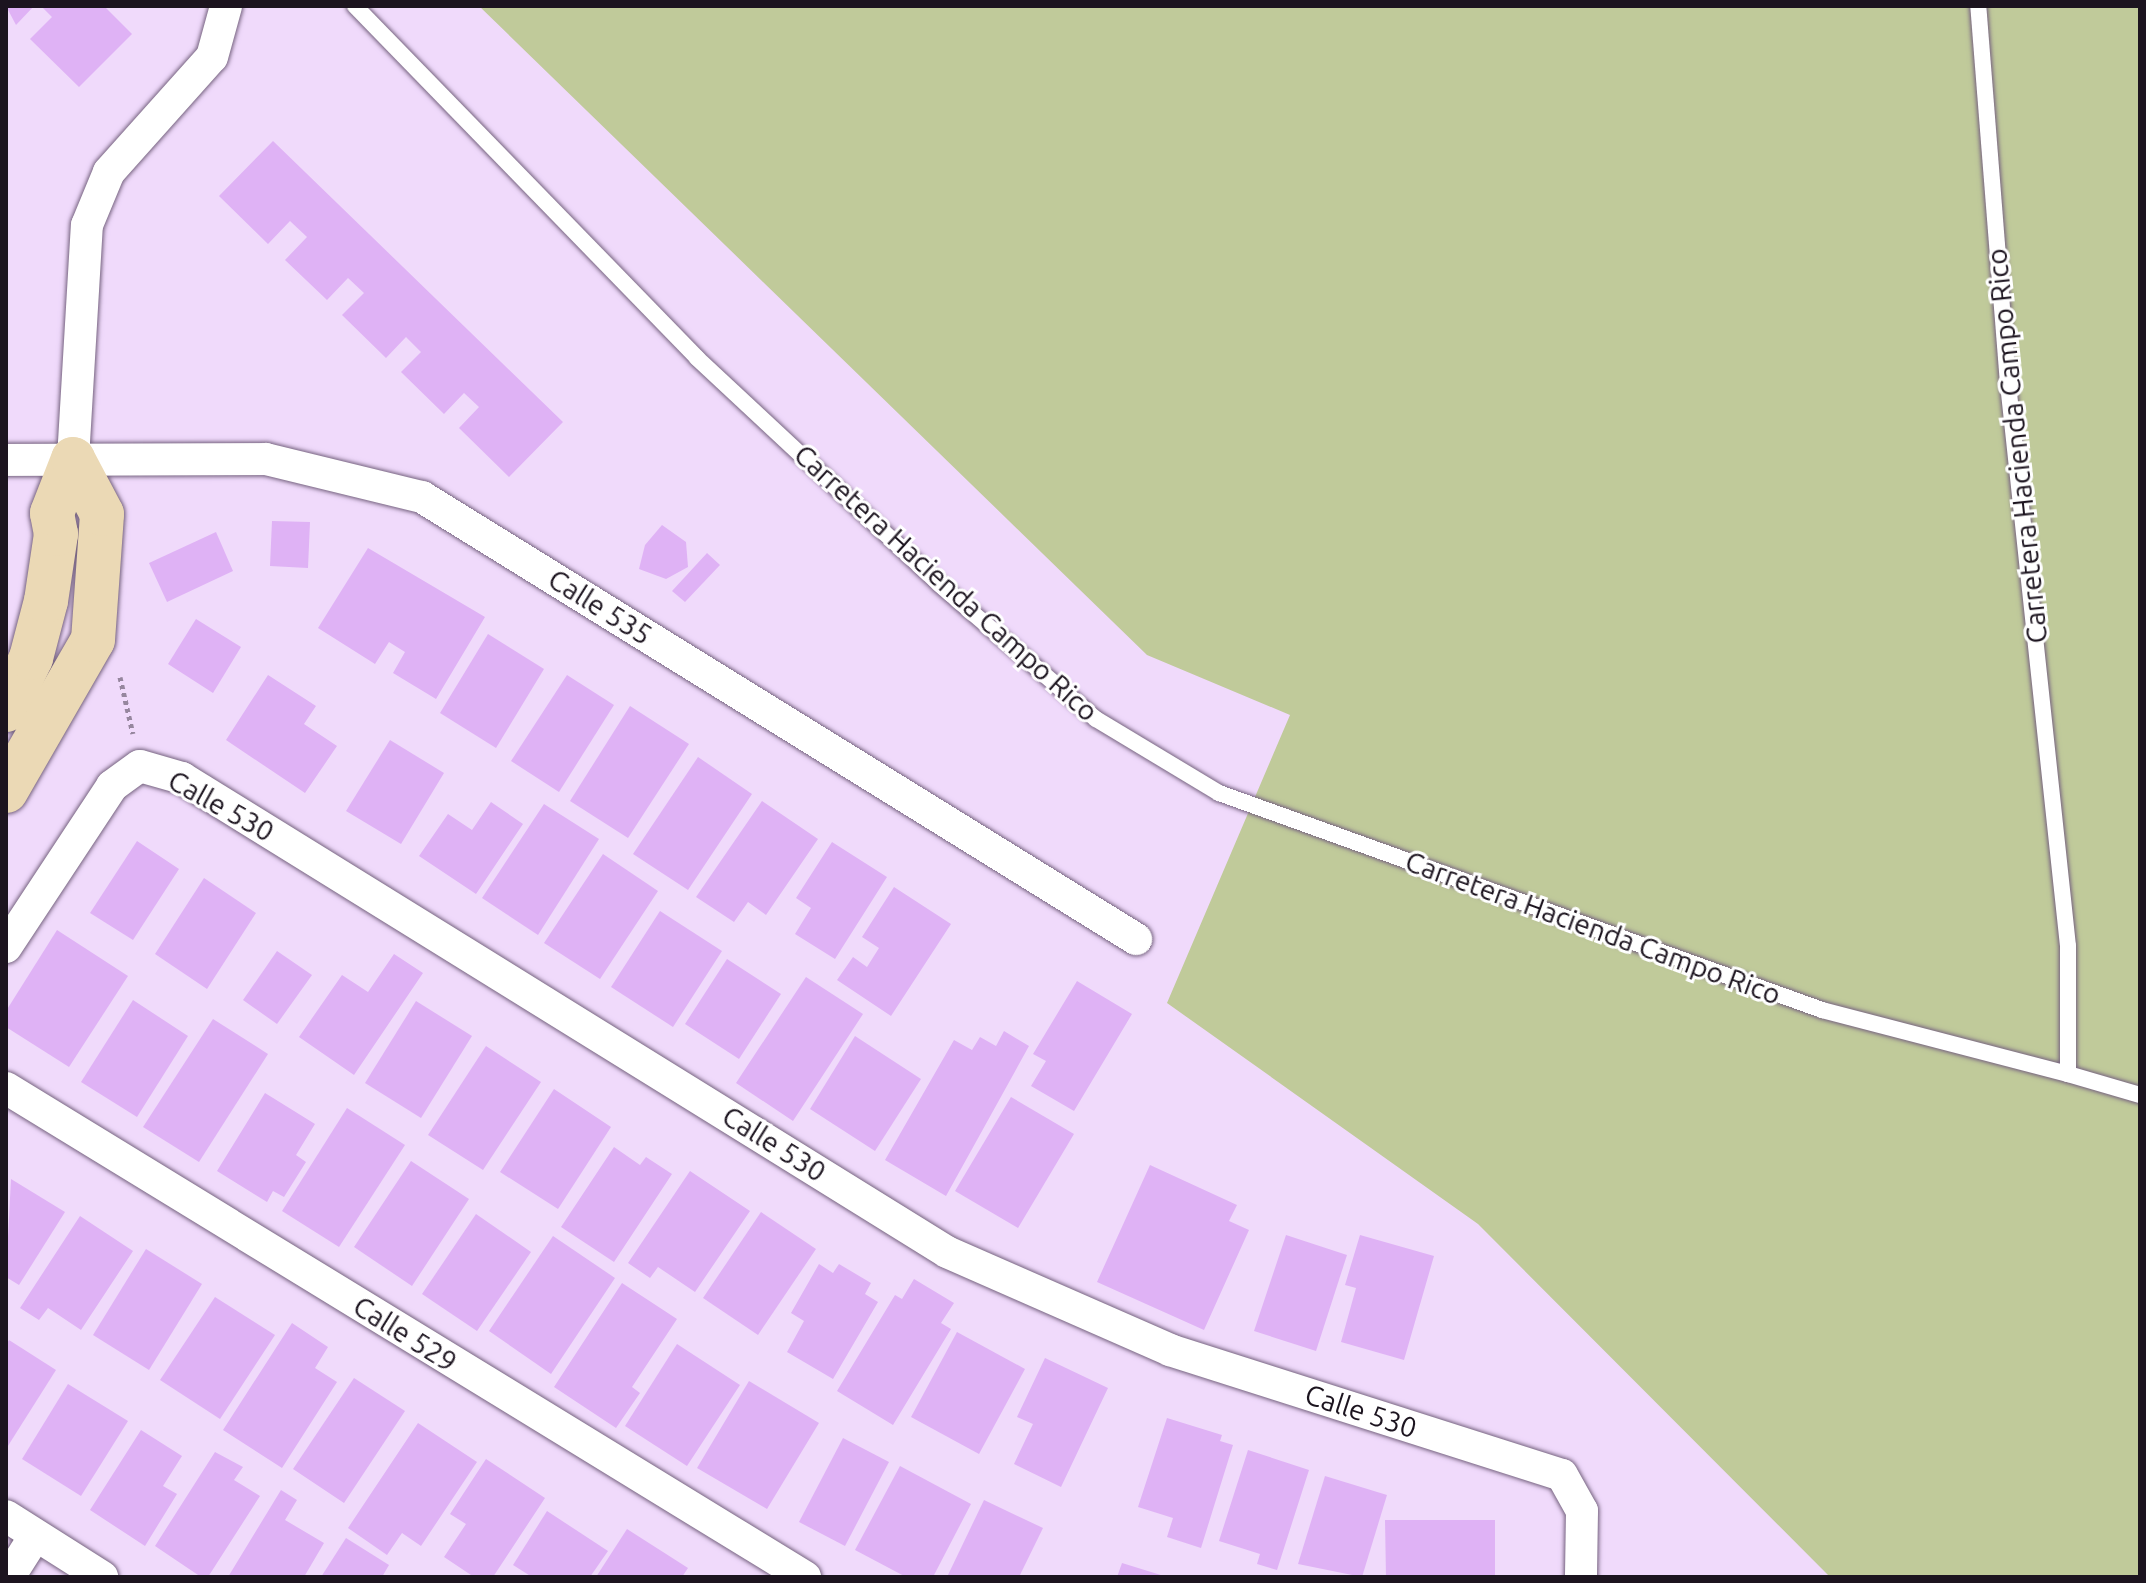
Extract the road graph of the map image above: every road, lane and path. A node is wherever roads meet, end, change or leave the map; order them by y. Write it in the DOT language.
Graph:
graph roads {
  1 [pos="226,6"];
  2 [pos="355,6"];
  3 [pos="1978,6"];
  4 [pos="73,459"];
  5 [pos="6,460"];
  6 [pos="93,640"];
  7 [pos="10,696"];
  8 [pos="140,766"];
  9 [pos="6,791"];
  10 [pos="1136,939"];
  11 [pos="6,947"];
  12 [pos="2068,1074"];
  13 [pos="6,1088"];
  14 [pos="2140,1095"];
  15 [pos="6,1516"];
  16 [pos="35,1536"];
  17 [pos="9,1577"];
  18 [pos="102,1577"];
  19 [pos="805,1577"];
  20 [pos="1581,1577"];
  1 -- 4 [label="street"];
  2 -- 12 [label="lane, Carretera Hacienda Campo Rico"];
  3 -- 12 [label="lane, Carretera Hacienda Campo Rico"];
  4 -- 5 [label="street, Calle 535"];
  4 -- 6 [label="street"];
  4 -- 7 [label="street"];
  4 -- 10 [label="street, Calle 535"];
  6 -- 8 [label="path"];
  6 -- 9 [label="street"];
  8 -- 11 [label="street, Calle 530"];
  8 -- 20 [label="street, Calle 530"];
  12 -- 14 [label="lane"];
  13 -- 19 [label="street, Calle 529"];
  15 -- 16 [label="street"];
  16 -- 17 [label="street"];
  16 -- 18 [label="street"];
}
